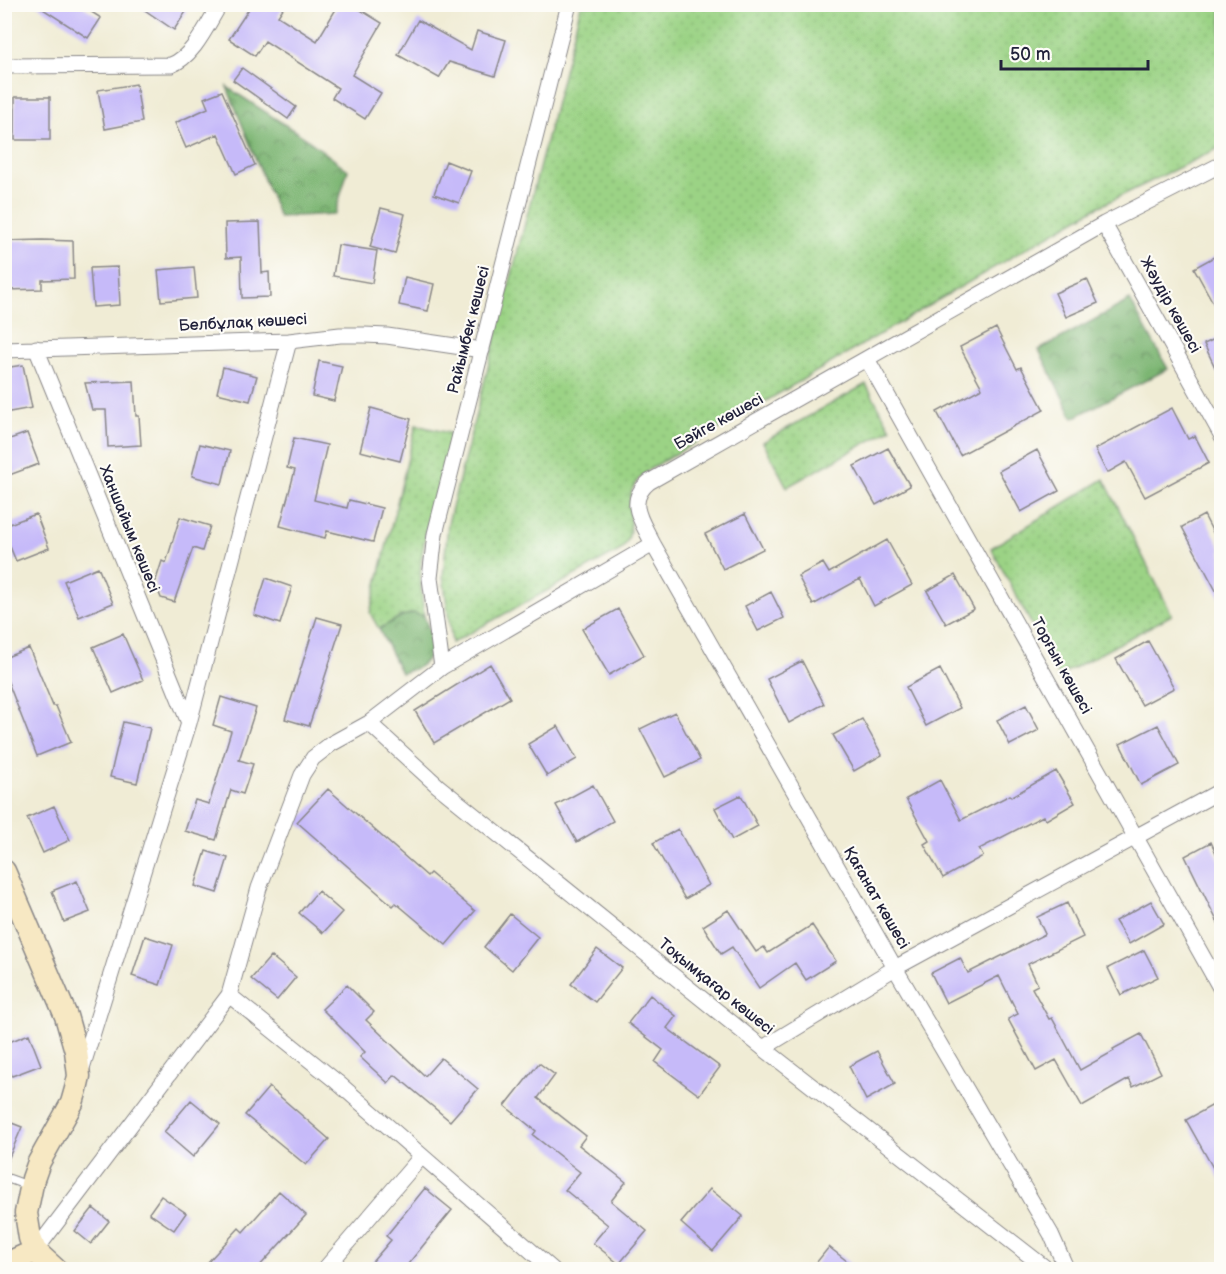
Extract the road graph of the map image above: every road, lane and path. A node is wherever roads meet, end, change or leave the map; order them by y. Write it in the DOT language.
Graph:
graph roads {
  1 [pos="220,4"];
  2 [pos="569,4"];
  3 [pos="4,66"];
  4 [pos="1221,164"];
  5 [pos="1104,224"];
  6 [pos="289,341"];
  7 [pos="36,348"];
  8 [pos="4,350"];
  9 [pos="482,350"];
  10 [pos="867,359"];
  11 [pos="1221,436"];
  12 [pos="653,544"];
  13 [pos="442,666"];
  14 [pos="189,723"];
  15 [pos="369,723"];
  16 [pos="1221,790"];
  17 [pos="1137,837"];
  18 [pos="4,871"];
  19 [pos="895,968"];
  20 [pos="1221,991"];
  21 [pos="229,995"];
  22 [pos="763,1048"];
  23 [pos="79,1076"];
  24 [pos="421,1157"];
  25 [pos="4,1177"];
  26 [pos="31,1186"];
  27 [pos="35,1251"];
  28 [pos="4,1265"];
  29 [pos="56,1269"];
  30 [pos="324,1269"];
  31 [pos="553,1269"];
  32 [pos="1048,1269"];
  33 [pos="1067,1269"];
  1 -- 3 [label="street"];
  2 -- 9 [label="street, Райымбек көшесі"];
  4 -- 5 [label="street, Бәйге көшесі"];
  5 -- 10 [label="street, Бәйге көшесі"];
  5 -- 11 [label="street, Жәудір көшесі"];
  6 -- 7 [label="street, Белбұлақ көшесі"];
  6 -- 9 [label="street, Белбұлақ көшесі"];
  6 -- 14 [label="street"];
  7 -- 8 [label="street, Белбұлақ көшесі"];
  7 -- 14 [label="street, Ханшайым көшесі"];
  9 -- 13 [label="street, Райымбек көшесі"];
  10 -- 12 [label="street, Бәйге көшесі"];
  10 -- 17 [label="street, Торғын көшесі"];
  12 -- 13 [label="street"];
  12 -- 19 [label="street, Қағанат көшесі"];
  13 -- 15 [label="street"];
  14 -- 23 [label="street"];
  15 -- 21 [label="street"];
  15 -- 22 [label="street, Тоқымқағар көшесі"];
  16 -- 17 [label="street"];
  17 -- 19 [label="street"];
  17 -- 20 [label="street, Торғын көшесі"];
  18 -- 23 [label="street"];
  19 -- 22 [label="street"];
  19 -- 33 [label="street, Қағанат көшесі"];
  21 -- 24 [label="street"];
  21 -- 27 [label="street"];
  22 -- 32 [label="street, Тоқымқағар көшесі"];
  23 -- 26 [label="street"];
  24 -- 30 [label="street"];
  24 -- 31 [label="street"];
  25 -- 26 [label="lane"];
  26 -- 27 [label="street"];
  27 -- 28 [label="street"];
  27 -- 29 [label="street"];
}
